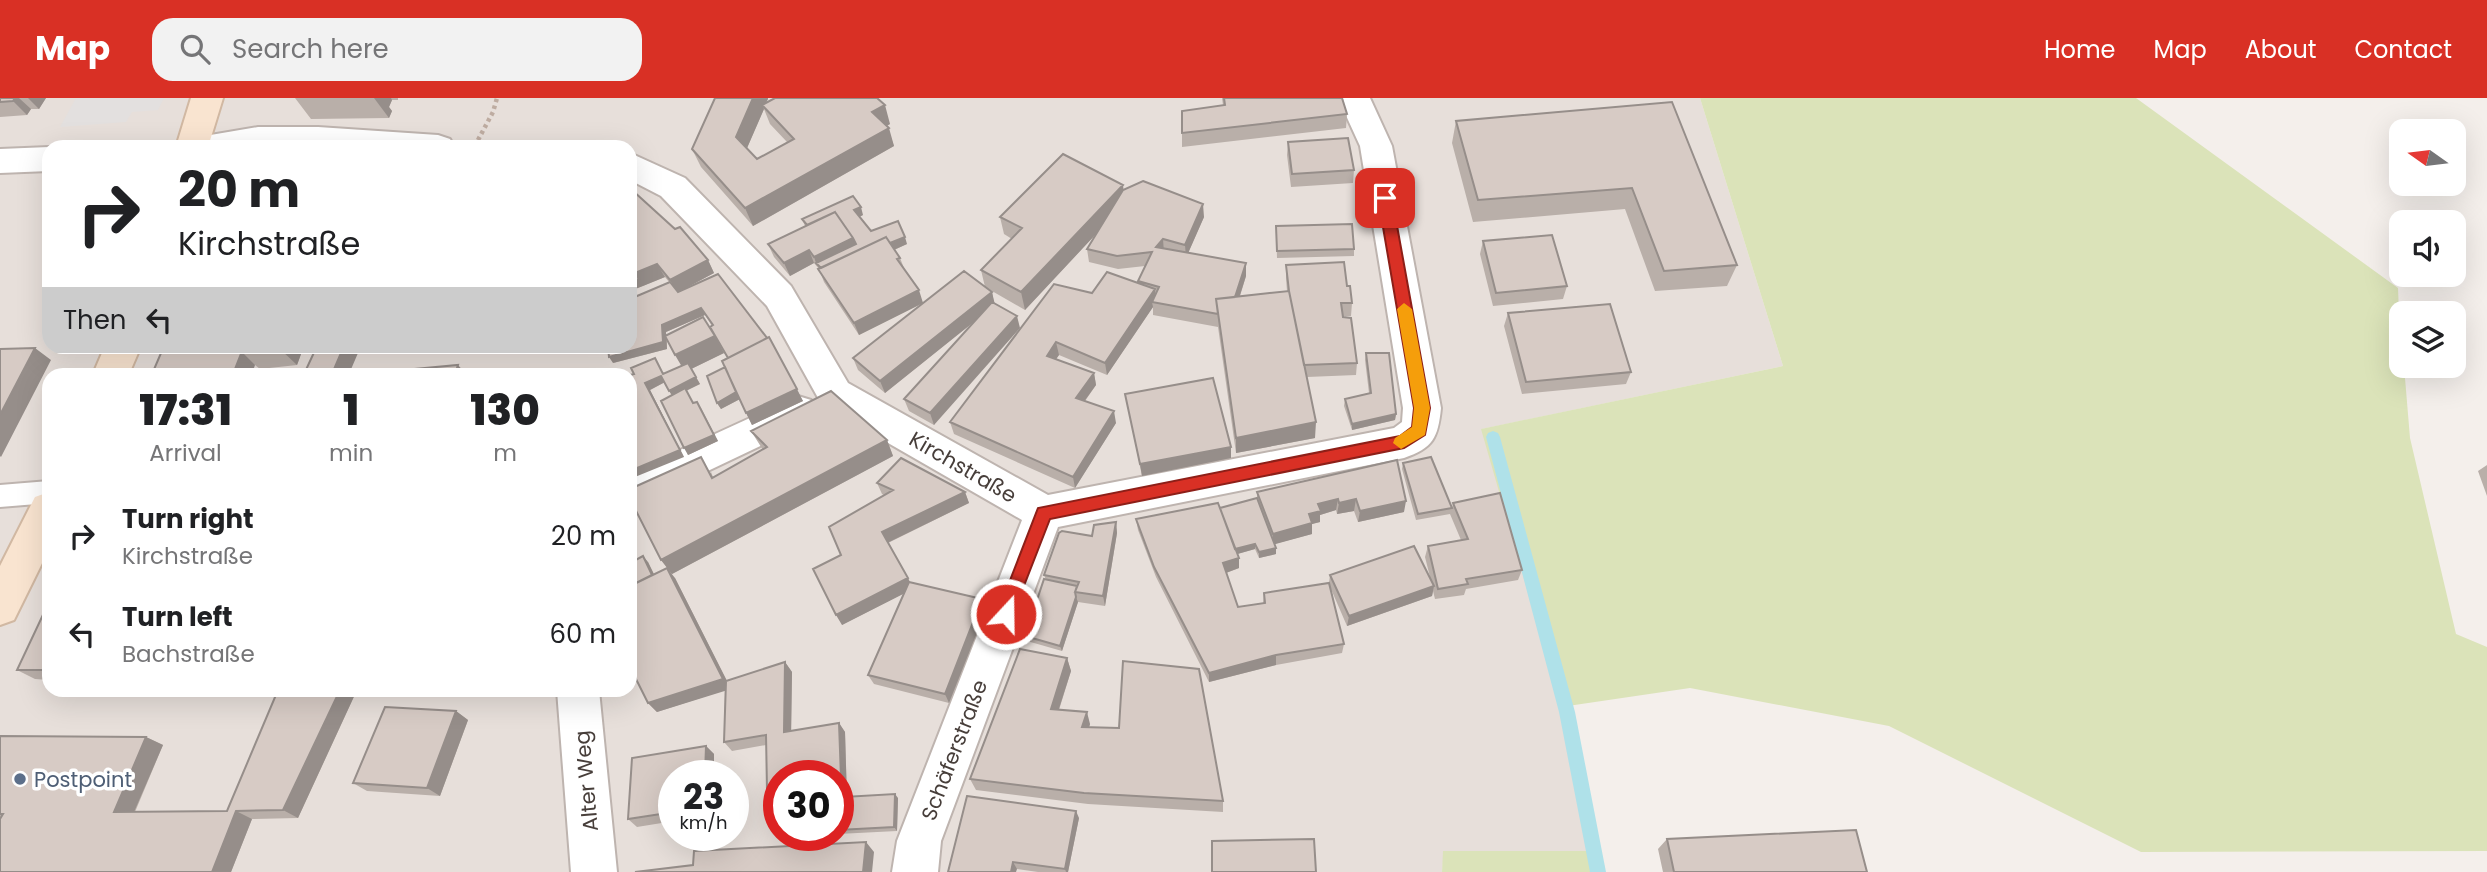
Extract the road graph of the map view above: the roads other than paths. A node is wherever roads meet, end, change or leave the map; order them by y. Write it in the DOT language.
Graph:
graph roads {
  1 [pos="207,98"];
  2 [pos="1354,98"];
  3 [pos="194,140"];
  4 [pos="250,140"];
  5 [pos="288,140"];
  6 [pos="42,159"];
  7 [pos="0,161"];
  8 [pos="637,169"];
  9 [pos="835,394"];
  10 [pos="637,488"];
  11 [pos="42,493"];
  12 [pos="0,496"];
  13 [pos="1044,513"];
  14 [pos="42,523"];
  15 [pos="0,607"];
  16 [pos="579,697"];
  17 [pos="594,872"];
  18 [pos="915,872"];
  1 -- 3 [label="main road"];
  2 -- 13 [label="street"];
  4 -- 5 [label="street"];
  6 -- 7 [label="street"];
  8 -- 9 [label="street"];
  9 -- 10 [label="street"];
  9 -- 13 [label="street, Kirchstraße"];
  11 -- 12 [label="lane"];
  13 -- 18 [label="street, Schäferstraße"];
  14 -- 15 [label="main road"];
  16 -- 17 [label="street, Alter Weg"];
}
